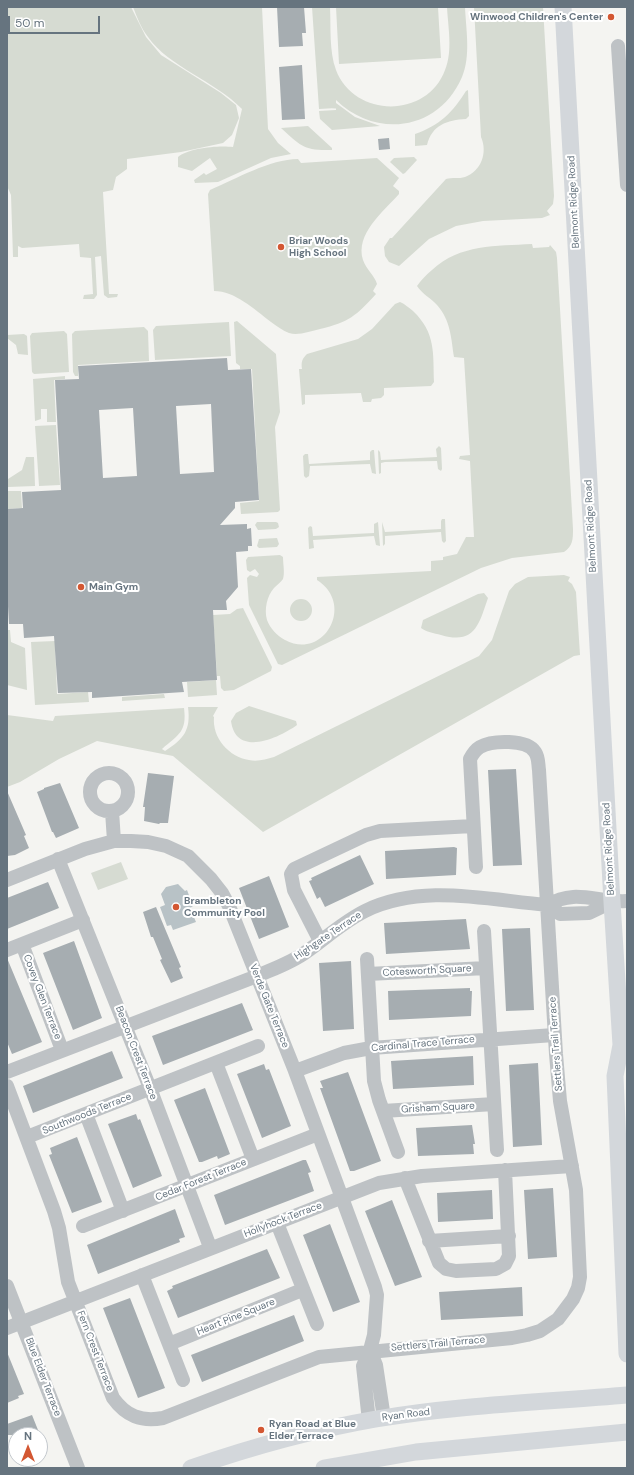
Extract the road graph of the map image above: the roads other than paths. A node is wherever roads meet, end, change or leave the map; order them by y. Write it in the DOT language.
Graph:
graph roads {
  1 [pos="563,7"];
  2 [pos="618,46"];
  3 [pos="625,131"];
  4 [pos="627,186"];
  5 [pos="112,812"];
  6 [pos="473,826"];
  7 [pos="114,841"];
  8 [pos="58,859"];
  9 [pos="476,867"];
  10 [pos="7,880"];
  11 [pos="619,902"];
  12 [pos="548,905"];
  13 [pos="83,920"];
  14 [pos="484,931"];
  15 [pos="320,941"];
  16 [pos="22,944"];
  17 [pos="7,950"];
  18 [pos="367,959"];
  19 [pos="486,968"];
  20 [pos="368,974"];
  21 [pos="257,976"];
  22 [pos="125,1026"];
  23 [pos="554,1035"];
  24 [pos="491,1039"];
  25 [pos="258,1046"];
  26 [pos="371,1048"];
  27 [pos="62,1050"];
  28 [pos="624,1050"];
  29 [pos="216,1063"];
  30 [pos="295,1071"];
  31 [pos="7,1072"];
  32 [pos="7,1086"];
  33 [pos="150,1088"];
  34 [pos="494,1104"];
  35 [pos="383,1111"];
  36 [pos="86,1114"];
  37 [pos="318,1134"];
  38 [pos="27,1138"];
  39 [pos="497,1150"];
  40 [pos="398,1152"];
  41 [pos="253,1159"];
  42 [pos="572,1166"];
  43 [pos="505,1170"];
  44 [pos="405,1178"];
  45 [pos="186,1186"];
  46 [pos="342,1197"];
  47 [pos="123,1211"];
  48 [pos="277,1223"];
  49 [pos="83,1226"];
  50 [pos="509,1236"];
  51 [pos="429,1241"];
  52 [pos="210,1248"];
  53 [pos="142,1275"];
  54 [pos="7,1286"];
  55 [pos="302,1290"];
  56 [pos="76,1302"];
  57 [pos="21,1323"];
  58 [pos="317,1324"];
  59 [pos="7,1328"];
  60 [pos="169,1344"];
  61 [pos="370,1350"];
  62 [pos="627,1354"];
  63 [pos="183,1380"];
  64 [pos="627,1395"];
  65 [pos="376,1420"];
  66 [pos="627,1432"];
  67 [pos="78,1468"];
  68 [pos="191,1468"];
  69 [pos="324,1468"];
  1 -- 11 [label="main road, Belmont Ridge Road"];
  2 -- 3 [label="street"];
  3 -- 4 [label="street"];
  5 -- 7 [label="street"];
  6 -- 9 [label="street, Settlers Trail Terrace"];
  6 -- 12 [label="street, Settlers Trail Terrace"];
  6 -- 15 [label="street"];
  7 -- 8 [label="street, Verde Gate Terrace"];
  7 -- 21 [label="street, Verde Gate Terrace"];
  8 -- 10 [label="street, Verde Gate Terrace"];
  8 -- 13 [label="street, Beacon Crest Terrace"];
  11 -- 12 [label="street, Highgate Terrace"];
  11 -- 28 [label="main road, Belmont Ridge Road"];
  12 -- 15 [label="street, Highgate Terrace"];
  12 -- 23 [label="street, Settlers Trail Terrace"];
  13 -- 16 [label="street"];
  13 -- 22 [label="street, Beacon Crest Terrace"];
  14 -- 19 [label="street, Cotesworth Square"];
  15 -- 21 [label="street, Highgate Terrace"];
  16 -- 17 [label="street"];
  16 -- 27 [label="street, Covey Glen Terrace"];
  18 -- 20 [label="street, Cotesworth Square"];
  19 -- 20 [label="street, Cotesworth Square"];
  19 -- 24 [label="street, Cotesworth Square"];
  20 -- 26 [label="street, Cotesworth Square"];
  21 -- 22 [label="street, Highgate Terrace"];
  21 -- 30 [label="street, Verde Gate Terrace"];
  22 -- 27 [label="street, Highgate Terrace"];
  22 -- 33 [label="street, Beacon Crest Terrace"];
  23 -- 24 [label="street, Cardinal Trace Terrace"];
  23 -- 42 [label="street, Settlers Trail Terrace"];
  24 -- 26 [label="street, Cardinal Trace Terrace"];
  24 -- 34 [label="street"];
  25 -- 29 [label="street, Southwoods Terrace"];
  26 -- 30 [label="street, Cardinal Trace Terrace"];
  26 -- 35 [label="street"];
  27 -- 31 [label="street, Highgate Terrace"];
  28 -- 62 [label="main road, Belmont Ridge Road"];
  29 -- 33 [label="street, Southwoods Terrace"];
  29 -- 41 [label="street"];
  30 -- 37 [label="street, Verde Gate Terrace"];
  32 -- 38 [label="street, Fern Crest Terrace"];
  33 -- 36 [label="street, Southwoods Terrace"];
  33 -- 45 [label="street, Beacon Crest Terrace"];
  34 -- 35 [label="street, Grisham Square"];
  34 -- 39 [label="street"];
  35 -- 40 [label="street"];
  36 -- 38 [label="street, Southwoods Terrace"];
  36 -- 47 [label="street"];
  37 -- 41 [label="street, Cedar Forest Terrace"];
  37 -- 46 [label="street, Verde Gate Terrace"];
  38 -- 56 [label="street, Fern Crest Terrace"];
  41 -- 45 [label="street, Cedar Forest Terrace"];
  42 -- 43 [label="street, Hollyhock Terrace"];
  42 -- 61 [label="street, Settlers Trail Terrace"];
  43 -- 44 [label="street, Hollyhock Terrace"];
  43 -- 50 [label="street"];
  44 -- 46 [label="street, Hollyhock Terrace"];
  44 -- 51 [label="street"];
  45 -- 47 [label="street, Cedar Forest Terrace"];
  45 -- 52 [label="street, Beacon Crest Terrace"];
  46 -- 48 [label="street, Hollyhock Terrace"];
  46 -- 61 [label="street, Verde Gate Terrace"];
  47 -- 49 [label="street, Cedar Forest Terrace"];
  48 -- 52 [label="street, Hollyhock Terrace"];
  48 -- 55 [label="street"];
  50 -- 51 [label="street"];
  50 -- 51 [label="street"];
  52 -- 53 [label="street, Hollyhock Terrace"];
  53 -- 56 [label="street, Hollyhock Terrace"];
  53 -- 60 [label="street"];
  54 -- 57 [label="street, Blue Elder Terrace"];
  55 -- 58 [label="street"];
  55 -- 60 [label="street, Heart Pine Square"];
  56 -- 57 [label="street, Hollyhock Terrace"];
  56 -- 61 [label="street, Fern Crest Terrace"];
  57 -- 59 [label="street, Hollyhock Terrace"];
  57 -- 67 [label="street, Blue Elder Terrace"];
  60 -- 63 [label="street"];
  61 -- 65 [label="street, Verde Gate Terrace"];
  64 -- 65 [label="main road, Ryan Road"];
  65 -- 68 [label="main road, Ryan Road"];
  66 -- 69 [label="main road"];
}
